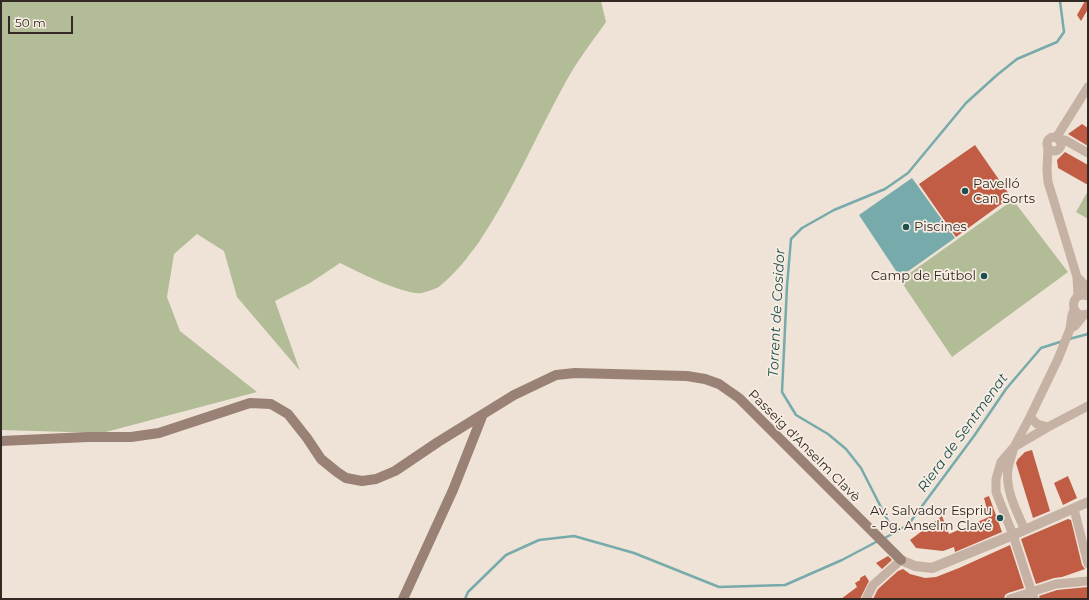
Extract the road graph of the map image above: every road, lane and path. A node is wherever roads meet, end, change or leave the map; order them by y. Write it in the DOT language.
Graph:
graph roads {
  1 [pos="1088,87"];
  2 [pos="1058,139"];
  3 [pos="1048,147"];
  4 [pos="1057,151"];
  5 [pos="1088,153"];
  6 [pos="1047,165"];
  7 [pos="1077,277"];
  8 [pos="1088,292"];
  9 [pos="1078,296"];
  10 [pos="1088,296"];
  11 [pos="1074,310"];
  12 [pos="1086,315"];
  13 [pos="1070,328"];
  14 [pos="1088,406"];
  15 [pos="483,414"];
  16 [pos="1030,417"];
  17 [pos="1048,427"];
  18 [pos="1,441"];
  19 [pos="1014,447"];
  20 [pos="996,479"];
  21 [pos="1008,480"];
  22 [pos="1088,502"];
  23 [pos="1074,509"];
  24 [pos="1025,530"];
  25 [pos="1013,535"];
  26 [pos="901,560"];
  27 [pos="1088,564"];
  28 [pos="1088,581"];
  29 [pos="1033,595"];
  30 [pos="403,599"];
  31 [pos="866,599"];
  32 [pos="1010,599"];
  1 -- 2 [label="street"];
  2 -- 3 [label="street"];
  2 -- 4 [label="street"];
  2 -- 5 [label="street"];
  3 -- 4 [label="street"];
  3 -- 6 [label="street"];
  4 -- 6 [label="street"];
  6 -- 7 [label="street"];
  7 -- 8 [label="street"];
  7 -- 9 [label="street"];
  9 -- 10 [label="street"];
  9 -- 11 [label="street"];
  11 -- 12 [label="street"];
  11 -- 13 [label="street"];
  12 -- 13 [label="street"];
  13 -- 16 [label="street"];
  14 -- 17 [label="street"];
  15 -- 18 [label="main road, Passeig d'Anselm Clavè"];
  15 -- 26 [label="main road, Passeig d'Anselm Clavè"];
  15 -- 30 [label="main road"];
  16 -- 17 [label="street"];
  16 -- 19 [label="street"];
  17 -- 19 [label="street"];
  19 -- 20 [label="street"];
  19 -- 21 [label="street"];
  20 -- 21 [label="street"];
  20 -- 25 [label="street"];
  21 -- 24 [label="street"];
  22 -- 23 [label="street, Passeig d'Anselm Clavè"];
  23 -- 24 [label="street, Passeig d'Anselm Clavè"];
  23 -- 27 [label="street"];
  24 -- 25 [label="street, Passeig d'Anselm Clavè"];
  25 -- 26 [label="street, Passeig d'Anselm Clavè"];
  25 -- 29 [label="street"];
  26 -- 31 [label="street"];
  28 -- 29 [label="street"];
  29 -- 32 [label="street"];
}
